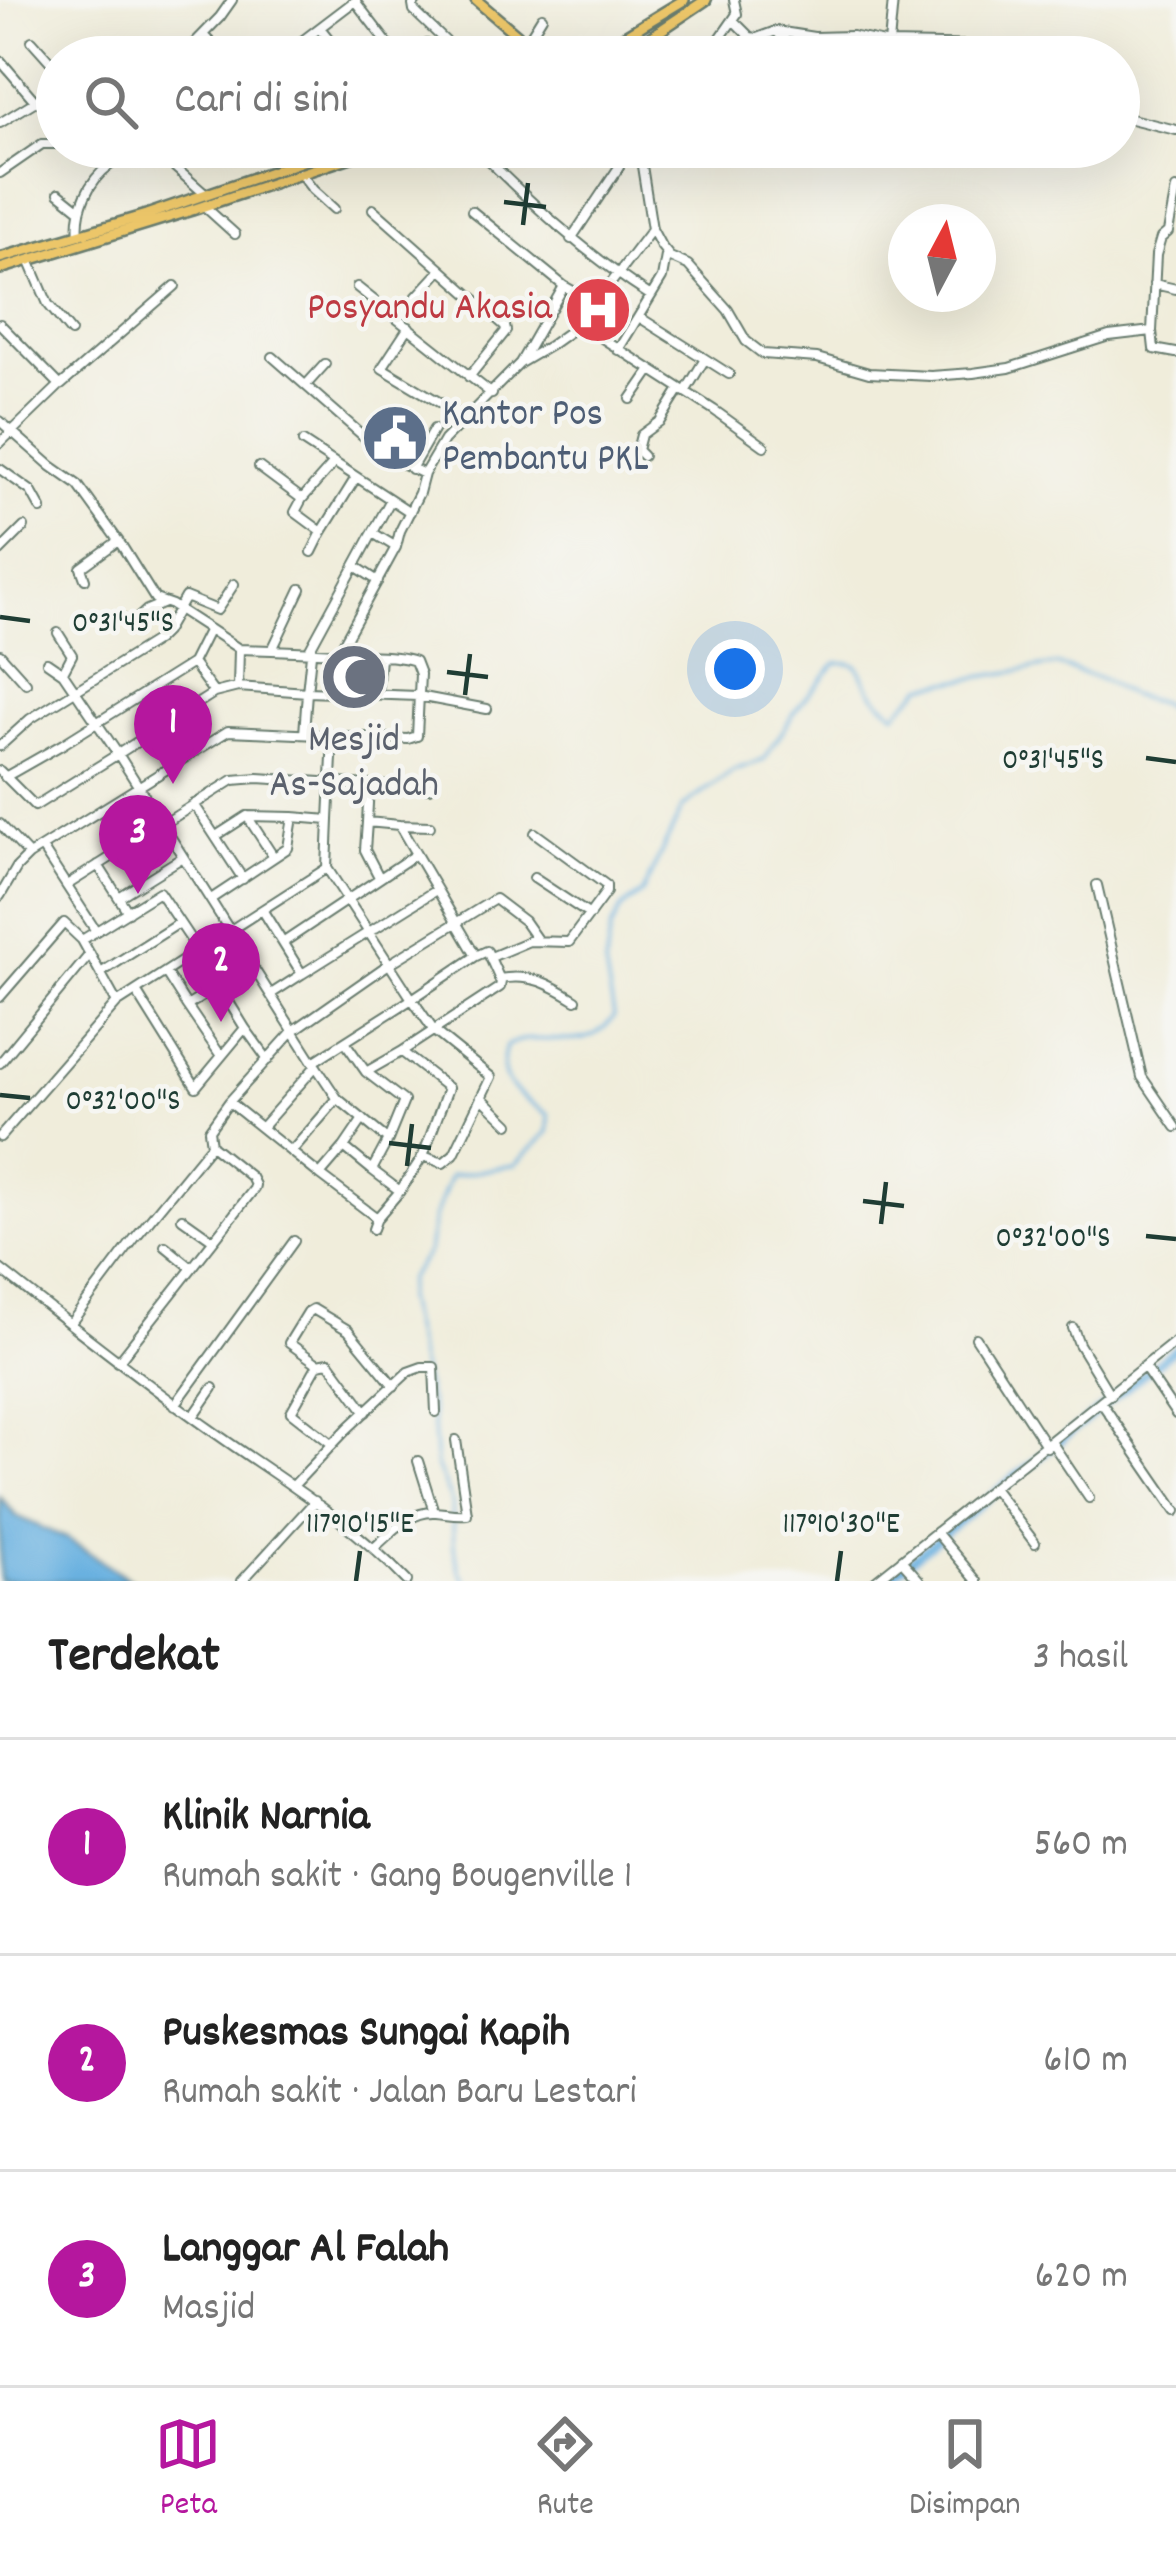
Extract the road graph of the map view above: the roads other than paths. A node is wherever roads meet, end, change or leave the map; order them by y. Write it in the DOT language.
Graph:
graph roads {
  1 [pos="232,0"];
  2 [pos="356,0"];
  3 [pos="417,0"];
  4 [pos="684,0"];
  5 [pos="706,0"];
  6 [pos="734,0"];
  7 [pos="893,0"];
  8 [pos="478,1"];
  9 [pos="542,17"];
  10 [pos="733,20"];
  11 [pos="321,29"];
  12 [pos="776,31"];
  13 [pos="203,35"];
  14 [pos="311,36"];
  15 [pos="326,36"];
  16 [pos="383,36"];
  17 [pos="440,36"];
  18 [pos="518,36"];
  19 [pos="530,36"];
  20 [pos="625,36"];
  21 [pos="652,36"];
  22 [pos="722,36"];
  23 [pos="749,36"];
  24 [pos="762,36"];
  25 [pos="781,36"];
  26 [pos="808,36"];
  27 [pos="890,36"];
  28 [pos="32,41"];
  29 [pos="36,45"];
  30 [pos="0,60"];
  31 [pos="36,102"];
  32 [pos="1140,121"];
  33 [pos="0,123"];
  34 [pos="1176,130"];
  35 [pos="36,148"];
  36 [pos="106,168"];
  37 [pos="171,168"];
  38 [pos="275,168"];
  39 [pos="316,168"];
  40 [pos="497,168"];
  41 [pos="618,168"];
  42 [pos="642,168"];
  43 [pos="0,173"];
  44 [pos="300,173"];
  45 [pos="1176,189"];
  46 [pos="59,193"];
  47 [pos="205,200"];
  48 [pos="190,205"];
  49 [pos="79,208"];
  50 [pos="334,209"];
  51 [pos="373,209"];
  52 [pos="472,212"];
  53 [pos="652,229"];
  54 [pos="1172,233"];
  55 [pos="235,234"];
  56 [pos="79,236"];
  57 [pos="572,239"];
  58 [pos="667,254"];
  59 [pos="0,258"];
  60 [pos="31,262"];
  61 [pos="0,269"];
  62 [pos="442,270"];
  63 [pos="618,275"];
  64 [pos="1154,284"];
  65 [pos="175,286"];
  66 [pos="564,286"];
  67 [pos="356,287"];
  68 [pos="1176,290"];
  69 [pos="651,296"];
  70 [pos="596,304"];
  71 [pos="639,317"];
  72 [pos="397,318"];
  73 [pos="0,324"];
  74 [pos="580,324"];
  75 [pos="409,327"];
  76 [pos="71,332"];
  77 [pos="1152,332"];
  78 [pos="618,350"];
  79 [pos="1176,353"];
  80 [pos="273,357"];
  81 [pos="705,359"];
  82 [pos="520,363"];
  83 [pos="325,364"];
  84 [pos="651,370"];
  85 [pos="729,374"];
  86 [pos="469,377"];
  87 [pos="306,385"];
  88 [pos="60,386"];
  89 [pos="683,390"];
  90 [pos="492,394"];
  91 [pos="632,399"];
  92 [pos="464,417"];
  93 [pos="0,421"];
  94 [pos="434,429"];
  95 [pos="11,434"];
  96 [pos="303,442"];
  97 [pos="0,443"];
  98 [pos="764,446"];
  99 [pos="644,456"];
  100 [pos="333,464"];
  101 [pos="260,467"];
  102 [pos="0,469"];
  103 [pos="411,469"];
  104 [pos="424,474"];
  105 [pos="355,479"];
  106 [pos="302,499"];
  107 [pos="390,501"];
  108 [pos="41,509"];
  109 [pos="410,512"];
  110 [pos="24,526"];
  111 [pos="322,532"];
  112 [pos="373,533"];
  113 [pos="118,541"];
  114 [pos="396,547"];
  115 [pos="0,551"];
  116 [pos="312,552"];
  117 [pos="355,566"];
  118 [pos="86,579"];
  119 [pos="378,580"];
  120 [pos="234,584"];
  121 [pos="302,589"];
  122 [pos="164,603"];
  123 [pos="178,611"];
  124 [pos="119,618"];
  125 [pos="209,629"];
  126 [pos="58,634"];
  127 [pos="239,650"];
  128 [pos="272,650"];
  129 [pos="310,653"];
  130 [pos="338,653"];
  131 [pos="0,654"];
  132 [pos="380,658"];
  133 [pos="47,662"];
  134 [pos="192,663"];
  135 [pos="63,672"];
  136 [pos="26,683"];
  137 [pos="238,687"];
  138 [pos="76,690"];
  139 [pos="307,692"];
  140 [pos="214,693"];
  141 [pos="376,694"];
  142 [pos="418,696"];
  143 [pos="487,709"];
  144 [pos="98,722"];
  145 [pos="304,734"];
  146 [pos="333,736"];
  147 [pos="0,746"];
  148 [pos="118,754"];
  149 [pos="3,774"];
  150 [pos="332,782"];
  151 [pos="368,785"];
  152 [pos="139,787"];
  153 [pos="429,788"];
  154 [pos="194,804"];
  155 [pos="247,816"];
  156 [pos="293,818"];
  157 [pos="329,820"];
  158 [pos="368,822"];
  159 [pos="0,824"];
  160 [pos="162,824"];
  161 [pos="399,825"];
  162 [pos="430,826"];
  163 [pos="536,833"];
  164 [pos="215,836"];
  165 [pos="42,848"];
  166 [pos="416,854"];
  167 [pos="28,855"];
  168 [pos="273,856"];
  169 [pos="183,857"];
  170 [pos="98,865"];
  171 [pos="327,868"];
  172 [pos="379,877"];
  173 [pos="150,878"];
  174 [pos="534,878"];
  175 [pos="243,879"];
  176 [pos="67,885"];
  177 [pos="1097,885"];
  178 [pos="436,890"];
  179 [pos="159,892"];
  180 [pos="0,896"];
  181 [pos="119,897"];
  182 [pos="211,899"];
  183 [pos="347,899"];
  184 [pos="263,911"];
  185 [pos="128,912"];
  186 [pos="590,915"];
  187 [pos="456,922"];
  188 [pos="179,923"];
  189 [pos="96,931"];
  190 [pos="369,931"];
  191 [pos="230,932"];
  192 [pos="82,940"];
  193 [pos="538,941"];
  194 [pos="284,942"];
  195 [pos="199,952"];
  196 [pos="90,954"];
  197 [pos="476,956"];
  198 [pos="491,957"];
  199 [pos="251,964"];
  200 [pos="389,964"];
  201 [pos="102,972"];
  202 [pos="166,973"];
  203 [pos="302,974"];
  204 [pos="499,979"];
  205 [pos="219,986"];
  206 [pos="136,991"];
  207 [pos="271,994"];
  208 [pos="0,997"];
  209 [pos="412,999"];
  210 [pos="576,1000"];
  211 [pos="117,1003"];
  212 [pos="188,1006"];
  213 [pos="244,1028"];
  214 [pos="293,1031"];
  215 [pos="434,1031"];
  216 [pos="345,1042"];
  217 [pos="401,1052"];
  218 [pos="221,1056"];
  219 [pos="268,1060"];
  220 [pos="0,1063"];
  221 [pos="314,1064"];
  222 [pos="365,1072"];
  223 [pos="481,1097"];
  224 [pos="337,1098"];
  225 [pos="229,1102"];
  226 [pos="363,1119"];
  227 [pos="508,1124"];
  228 [pos="262,1127"];
  229 [pos="1176,1127"];
  230 [pos="0,1137"];
  231 [pos="388,1139"];
  232 [pos="211,1145"];
  233 [pos="344,1147"];
  234 [pos="291,1152"];
  235 [pos="423,1156"];
  236 [pos="372,1169"];
  237 [pos="320,1175"];
  238 [pos="400,1191"];
  239 [pos="182,1218"];
  240 [pos="377,1218"];
  241 [pos="373,1229"];
  242 [pos="213,1240"];
  243 [pos="294,1241"];
  244 [pos="165,1246"];
  245 [pos="192,1268"];
  246 [pos="0,1269"];
  247 [pos="70,1324"];
  248 [pos="1073,1328"];
  249 [pos="976,1338"];
  250 [pos="1176,1341"];
  251 [pos="118,1362"];
  252 [pos="318,1364"];
  253 [pos="1147,1372"];
  254 [pos="394,1387"];
  255 [pos="213,1388"];
  256 [pos="1110,1395"];
  257 [pos="176,1405"];
  258 [pos="1104,1406"];
  259 [pos="367,1412"];
  260 [pos="436,1412"];
  261 [pos="1176,1414"];
  262 [pos="193,1417"];
  263 [pos="456,1440"];
  264 [pos="332,1444"];
  265 [pos="1053,1447"];
  266 [pos="418,1461"];
  267 [pos="293,1486"];
  268 [pos="994,1489"];
  269 [pos="1089,1498"];
  270 [pos="315,1501"];
  271 [pos="1176,1511"];
  272 [pos="434,1512"];
  273 [pos="937,1533"];
  274 [pos="1035,1543"];
  275 [pos="375,1547"];
  276 [pos="901,1560"];
  277 [pos="242,1581"];
  278 [pos="407,1581"];
  279 [pos="875,1581"];
  280 [pos="920,1581"];
  281 [pos="977,1581"];
  1 -- 13 [label="street"];
  2 -- 11 [label="street"];
  2 -- 16 [label="street"];
  3 -- 17 [label="street"];
  4 -- 20 [label="main road"];
  5 -- 21 [label="main road"];
  6 -- 10 [label="street"];
  7 -- 27 [label="street"];
  8 -- 18 [label="main road"];
  9 -- 19 [label="street"];
  10 -- 22 [label="street"];
  10 -- 23 [label="street"];
  11 -- 14 [label="street"];
  11 -- 15 [label="street"];
  12 -- 24 [label="street"];
  12 -- 25 [label="street"];
  12 -- 26 [label="street"];
  28 -- 29 [label="street"];
  30 -- 31 [label="street"];
  31 -- 33 [label="street"];
  32 -- 34 [label="street"];
  35 -- 43 [label="street"];
  36 -- 49 [label="street"];
  37 -- 47 [label="street"];
  38 -- 47 [label="main road"];
  39 -- 44 [label="main road"];
  40 -- 57 [label="street"];
  41 -- 57 [label="street"];
  42 -- 53 [label="street"];
  44 -- 47 [label="main road"];
  44 -- 50 [label="street"];
  45 -- 54 [label="street"];
  46 -- 49 [label="street"];
  47 -- 48 [label="main road"];
  47 -- 55 [label="street"];
  48 -- 56 [label="main road"];
  48 -- 60 [label="main road"];
  49 -- 56 [label="street"];
  51 -- 62 [label="street"];
  52 -- 66 [label="street"];
  53 -- 58 [label="street"];
  53 -- 63 [label="street"];
  54 -- 64 [label="street"];
  56 -- 59 [label="main road"];
  57 -- 63 [label="street"];
  58 -- 69 [label="street"];
  58 -- 77 [label="street"];
  60 -- 61 [label="main road"];
  60 -- 76 [label="street"];
  62 -- 72 [label="street"];
  62 -- 86 [label="street"];
  63 -- 69 [label="street"];
  63 -- 70 [label="street"];
  64 -- 68 [label="street"];
  64 -- 77 [label="street"];
  65 -- 88 [label="street"];
  66 -- 70 [label="street"];
  66 -- 82 [label="street"];
  67 -- 72 [label="street"];
  69 -- 71 [label="street"];
  70 -- 74 [label="street"];
  71 -- 78 [label="street"];
  71 -- 81 [label="street"];
  72 -- 75 [label="street"];
  73 -- 88 [label="street"];
  74 -- 78 [label="street"];
  74 -- 82 [label="street"];
  75 -- 86 [label="street"];
  75 -- 92 [label="street"];
  77 -- 79 [label="street"];
  78 -- 84 [label="street"];
  80 -- 87 [label="street"];
  81 -- 85 [label="street"];
  81 -- 89 [label="street"];
  82 -- 90 [label="street"];
  83 -- 87 [label="street"];
  84 -- 89 [label="street"];
  84 -- 91 [label="street"];
  86 -- 90 [label="street"];
  87 -- 103 [label="street"];
  88 -- 95 [label="street"];
  89 -- 98 [label="street"];
  89 -- 99 [label="street"];
  90 -- 92 [label="street"];
  92 -- 104 [label="street"];
  93 -- 95 [label="street"];
  94 -- 103 [label="street"];
  95 -- 97 [label="street"];
  95 -- 113 [label="street"];
  96 -- 100 [label="street"];
  100 -- 105 [label="street"];
  100 -- 106 [label="street"];
  101 -- 106 [label="street"];
  102 -- 108 [label="street"];
  103 -- 104 [label="street"];
  104 -- 109 [label="street"];
  105 -- 107 [label="street"];
  105 -- 111 [label="street"];
  106 -- 111 [label="street"];
  107 -- 109 [label="street"];
  107 -- 112 [label="street"];
  109 -- 114 [label="street"];
  110 -- 115 [label="street"];
  111 -- 116 [label="street"];
  112 -- 114 [label="street"];
  112 -- 117 [label="street"];
  113 -- 118 [label="street"];
  113 -- 122 [label="street"];
  114 -- 119 [label="street"];
  117 -- 119 [label="street"];
  117 -- 129 [label="street"];
  119 -- 130 [label="street"];
  120 -- 123 [label="street"];
  121 -- 128 [label="street"];
  122 -- 123 [label="street"];
  122 -- 124 [label="street"];
  123 -- 125 [label="street"];
  123 -- 138 [label="street"];
  125 -- 127 [label="street"];
  125 -- 134 [label="street"];
  126 -- 135 [label="street"];
  127 -- 128 [label="street"];
  127 -- 137 [label="street"];
  128 -- 129 [label="street"];
  129 -- 130 [label="street"];
  129 -- 139 [label="street"];
  130 -- 132 [label="street"];
  131 -- 136 [label="street"];
  132 -- 141 [label="street"];
  132 -- 142 [label="street"];
  133 -- 135 [label="street"];
  134 -- 140 [label="street"];
  134 -- 144 [label="street"];
  135 -- 138 [label="street"];
  137 -- 139 [label="street"];
  137 -- 140 [label="street"];
  138 -- 144 [label="street"];
  138 -- 147 [label="street"];
  139 -- 141 [label="street"];
  139 -- 145 [label="street"];
  140 -- 148 [label="street"];
  141 -- 142 [label="street"];
  142 -- 143 [label="street"];
  142 -- 146 [label="street"];
  144 -- 148 [label="street"];
  144 -- 149 [label="street"];
  145 -- 146 [label="street"];
  145 -- 152 [label="street"];
  146 -- 150 [label="street"];
  148 -- 149 [label="street"];
  148 -- 152 [label="street"];
  150 -- 151 [label="street"];
  150 -- 154 [label="street"];
  150 -- 157 [label="street"];
  151 -- 153 [label="street"];
  151 -- 158 [label="street"];
  152 -- 160 [label="street"];
  152 -- 165 [label="street"];
  154 -- 160 [label="street"];
  154 -- 164 [label="street"];
  155 -- 156 [label="street"];
  155 -- 164 [label="street"];
  155 -- 168 [label="street"];
  156 -- 157 [label="street"];
  156 -- 168 [label="street"];
  157 -- 171 [label="street"];
  158 -- 161 [label="street"];
  158 -- 172 [label="street"];
  159 -- 167 [label="street"];
  160 -- 169 [label="street"];
  160 -- 170 [label="street"];
  161 -- 162 [label="street"];
  161 -- 166 [label="street"];
  163 -- 186 [label="street"];
  164 -- 175 [label="street"];
  165 -- 167 [label="street"];
  165 -- 176 [label="street"];
  166 -- 172 [label="street"];
  166 -- 178 [label="street"];
  167 -- 180 [label="street"];
  168 -- 175 [label="street"];
  169 -- 173 [label="street"];
  169 -- 182 [label="street"];
  170 -- 176 [label="street"];
  170 -- 181 [label="street"];
  171 -- 183 [label="street"];
  171 -- 184 [label="street"];
  172 -- 183 [label="street"];
  173 -- 179 [label="street"];
  173 -- 181 [label="street"];
  174 -- 186 [label="street"];
  175 -- 182 [label="street"];
  176 -- 189 [label="street"];
  177 -- 229 [label="street"];
  178 -- 187 [label="street"];
  178 -- 190 [label="street"];
  179 -- 185 [label="street"];
  179 -- 188 [label="street"];
  181 -- 185 [label="street"];
  182 -- 191 [label="street"];
  183 -- 190 [label="street"];
  183 -- 194 [label="street"];
  184 -- 191 [label="street"];
  184 -- 194 [label="street"];
  185 -- 189 [label="street"];
  186 -- 193 [label="street"];
  187 -- 193 [label="street"];
  187 -- 197 [label="street"];
  187 -- 200 [label="street"];
  188 -- 195 [label="street"];
  188 -- 201 [label="street"];
  189 -- 192 [label="street"];
  190 -- 200 [label="street"];
  190 -- 203 [label="street"];
  191 -- 195 [label="street"];
  191 -- 199 [label="street"];
  192 -- 196 [label="street"];
  192 -- 208 [label="street"];
  193 -- 198 [label="street"];
  194 -- 203 [label="street"];
  195 -- 202 [label="street"];
  196 -- 201 [label="street"];
  196 -- 220 [label="street"];
  197 -- 198 [label="street"];
  197 -- 209 [label="street"];
  198 -- 204 [label="street"];
  199 -- 205 [label="street"];
  199 -- 207 [label="street"];
  200 -- 209 [label="street"];
  200 -- 214 [label="street"];
  201 -- 211 [label="street"];
  202 -- 206 [label="street"];
  202 -- 212 [label="street"];
  203 -- 207 [label="street"];
  204 -- 210 [label="street"];
  204 -- 215 [label="street"];
  205 -- 212 [label="street"];
  205 -- 213 [label="street"];
  206 -- 211 [label="street"];
  206 -- 218 [label="street"];
  207 -- 214 [label="street"];
  209 -- 215 [label="street"];
  209 -- 216 [label="street"];
  211 -- 230 [label="street"];
  212 -- 218 [label="street"];
  213 -- 218 [label="street"];
  213 -- 219 [label="street"];
  214 -- 219 [label="street"];
  214 -- 221 [label="street"];
  215 -- 217 [label="street"];
  215 -- 223 [label="street"];
  216 -- 221 [label="street"];
  216 -- 222 [label="street"];
  217 -- 222 [label="street"];
  217 -- 235 [label="street"];
  219 -- 225 [label="street"];
  221 -- 224 [label="street"];
  221 -- 228 [label="street"];
  222 -- 231 [label="street"];
  223 -- 227 [label="street"];
  223 -- 235 [label="street"];
  224 -- 226 [label="street"];
  224 -- 234 [label="street"];
  225 -- 228 [label="street"];
  225 -- 232 [label="street"];
  226 -- 231 [label="street"];
  226 -- 233 [label="street"];
  228 -- 234 [label="street"];
  231 -- 236 [label="street"];
  232 -- 242 [label="street"];
  232 -- 247 [label="street"];
  233 -- 236 [label="street"];
  233 -- 237 [label="street"];
  234 -- 237 [label="street"];
  235 -- 238 [label="street"];
  236 -- 238 [label="street"];
  237 -- 240 [label="street"];
  238 -- 240 [label="street"];
  239 -- 242 [label="street"];
  240 -- 241 [label="street"];
  242 -- 245 [label="street"];
  243 -- 257 [label="street"];
  244 -- 245 [label="street"];
  245 -- 251 [label="street"];
  246 -- 247 [label="street"];
  247 -- 251 [label="street"];
  248 -- 256 [label="street"];
  249 -- 265 [label="street"];
  250 -- 253 [label="street"];
  251 -- 257 [label="street"];
  252 -- 254 [label="street"];
  252 -- 259 [label="street"];
  252 -- 264 [label="street"];
  253 -- 256 [label="street"];
  253 -- 261 [label="street"];
  254 -- 259 [label="street"];
  254 -- 260 [label="street"];
  255 -- 262 [label="street"];
  256 -- 258 [label="street"];
  257 -- 262 [label="street"];
  258 -- 265 [label="street"];
  258 -- 271 [label="street"];
  259 -- 264 [label="street"];
  262 -- 267 [label="street"];
  263 -- 272 [label="street"];
  264 -- 267 [label="street"];
  265 -- 268 [label="street"];
  265 -- 269 [label="street"];
  266 -- 272 [label="street"];
  267 -- 270 [label="street"];
  268 -- 273 [label="street"];
  268 -- 274 [label="street"];
  270 -- 275 [label="street"];
  270 -- 277 [label="street"];
  272 -- 275 [label="street"];
  273 -- 276 [label="street"];
  273 -- 281 [label="street"];
  275 -- 278 [label="street"];
  276 -- 279 [label="street"];
  276 -- 280 [label="street"];
}
